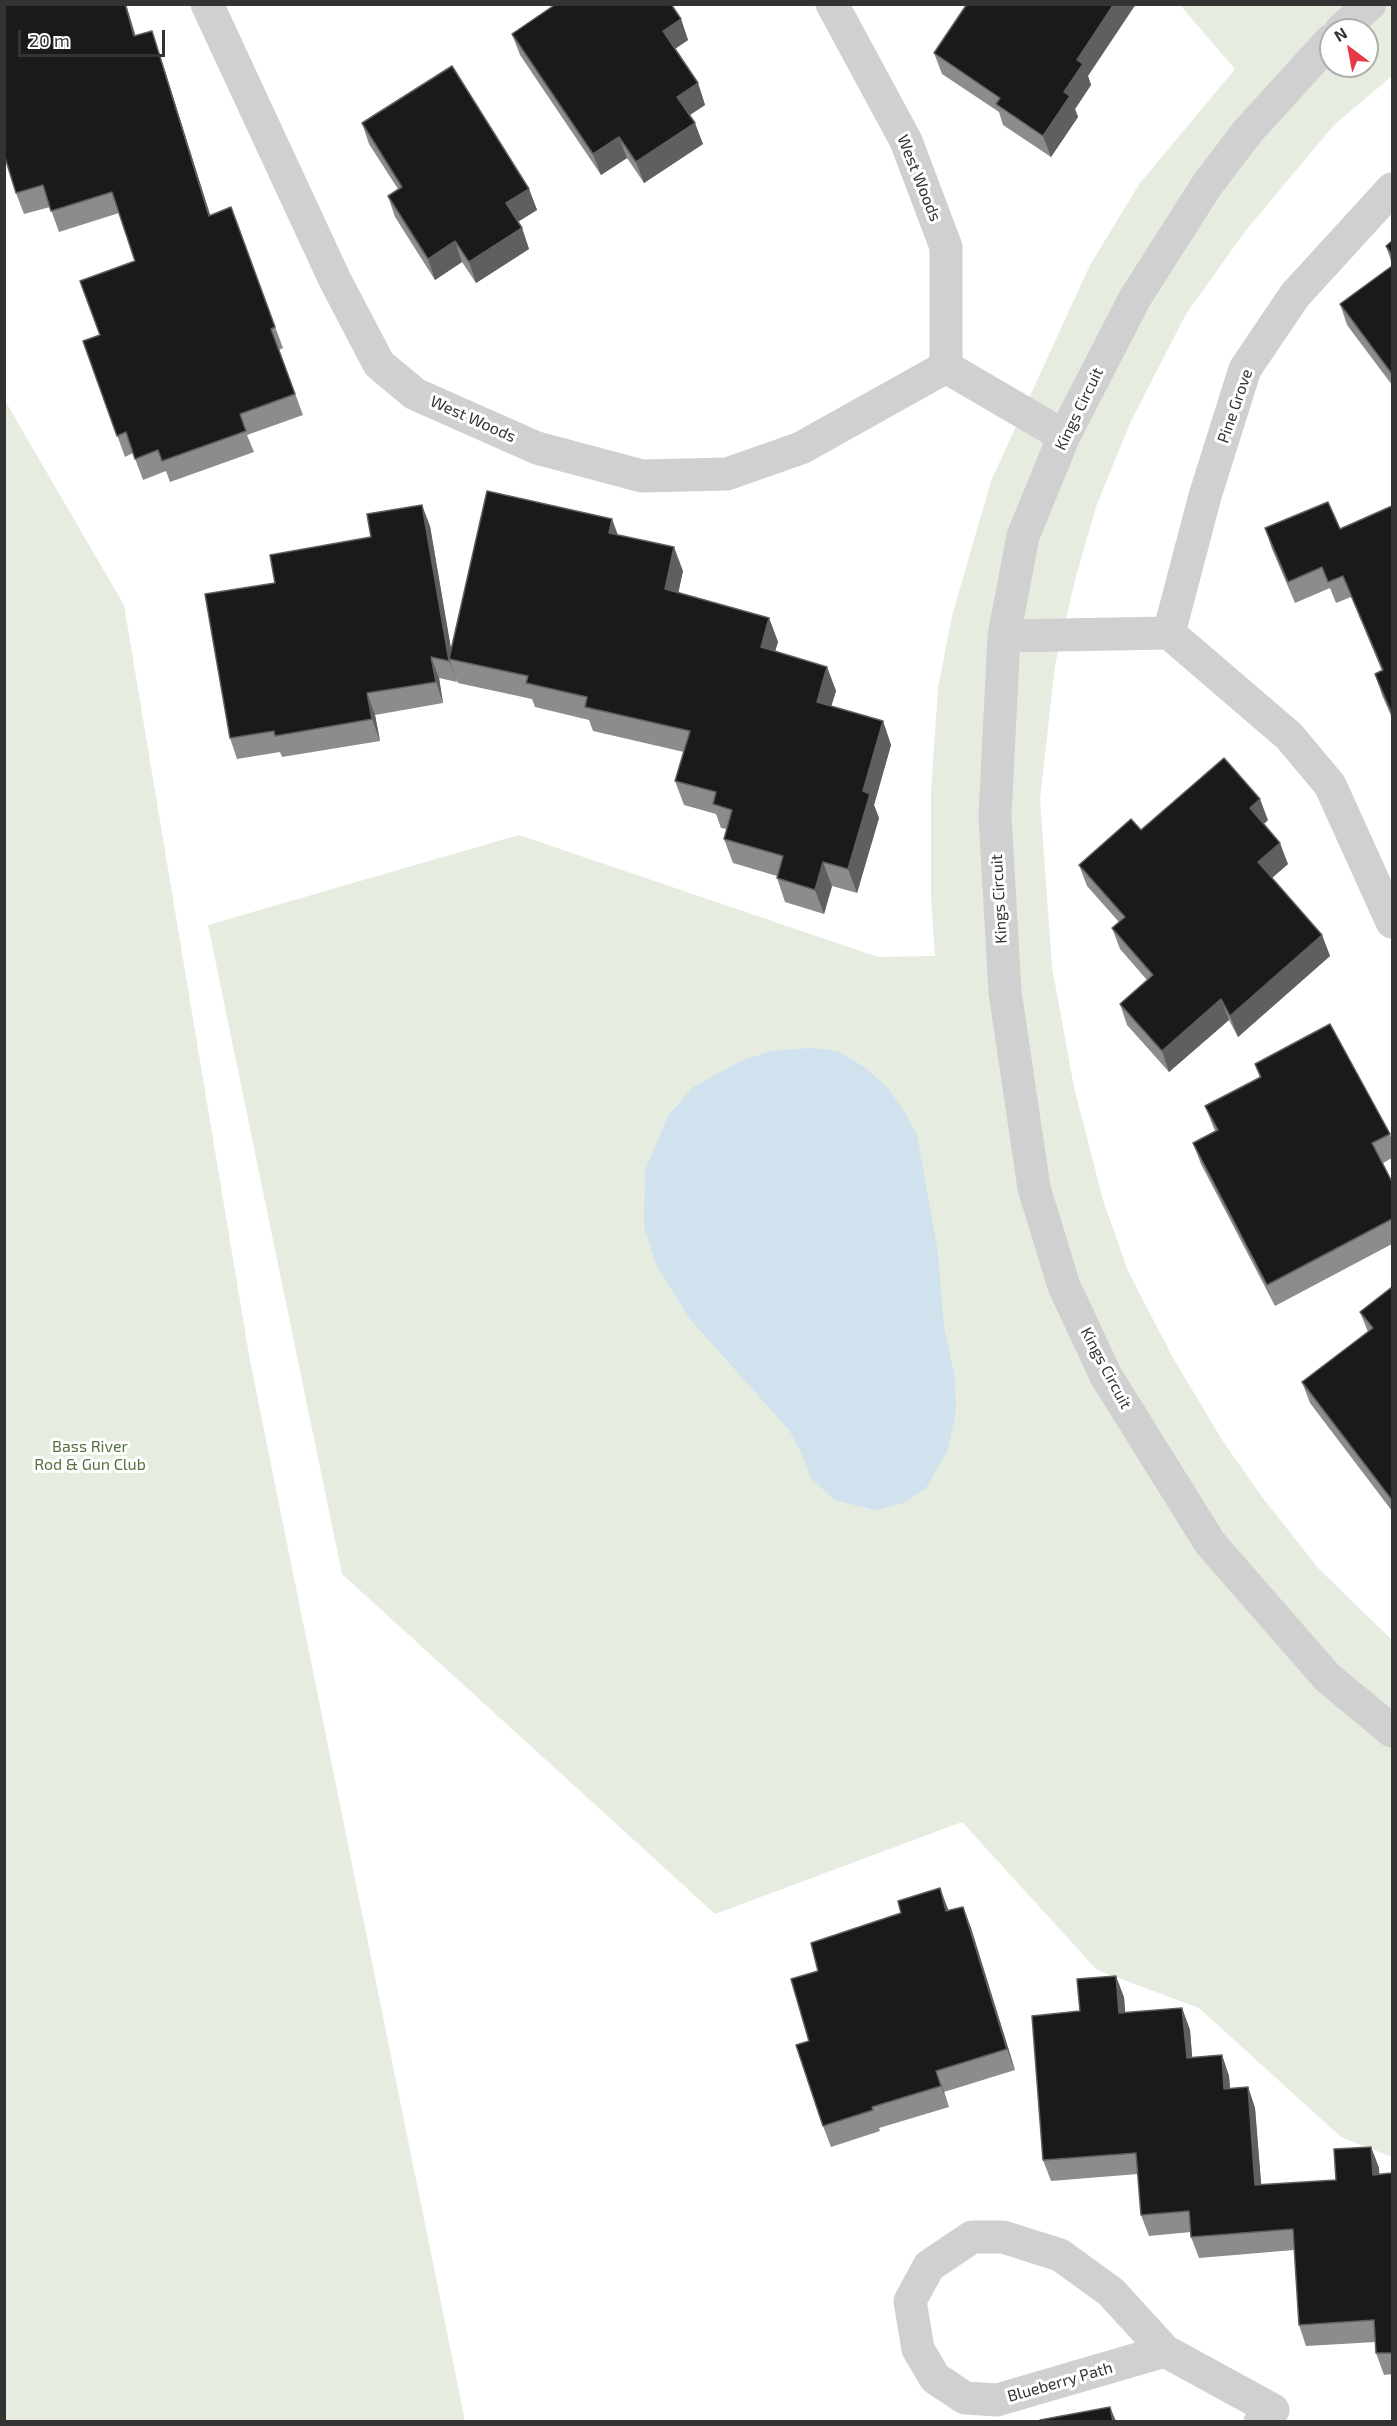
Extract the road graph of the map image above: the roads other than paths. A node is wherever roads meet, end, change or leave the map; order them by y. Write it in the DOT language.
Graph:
graph roads {
  1 [pos="207,4"];
  2 [pos="832,4"];
  3 [pos="1370,4"];
  4 [pos="1354,18"];
  5 [pos="1319,53"];
  6 [pos="1392,189"];
  7 [pos="946,367"];
  8 [pos="1064,436"];
  9 [pos="1169,633"];
  10 [pos="1004,636"];
  11 [pos="1392,922"];
  12 [pos="1392,1731"];
  13 [pos="1165,2351"];
  14 [pos="1274,2418"];
  1 -- 7 [label="street, West Woods"];
  2 -- 7 [label="street, West Woods"];
  3 -- 4 [label="street"];
  5 -- 8 [label="street, Kings Circuit"];
  6 -- 9 [label="street, Pine Grove"];
  7 -- 8 [label="street"];
  8 -- 10 [label="street, Kings Circuit"];
  9 -- 10 [label="street"];
  9 -- 11 [label="street"];
  10 -- 12 [label="street, Kings Circuit"];
  13 -- 13 [label="street, Blueberry Path"];
  13 -- 14 [label="street, Blueberry Path"];
}
